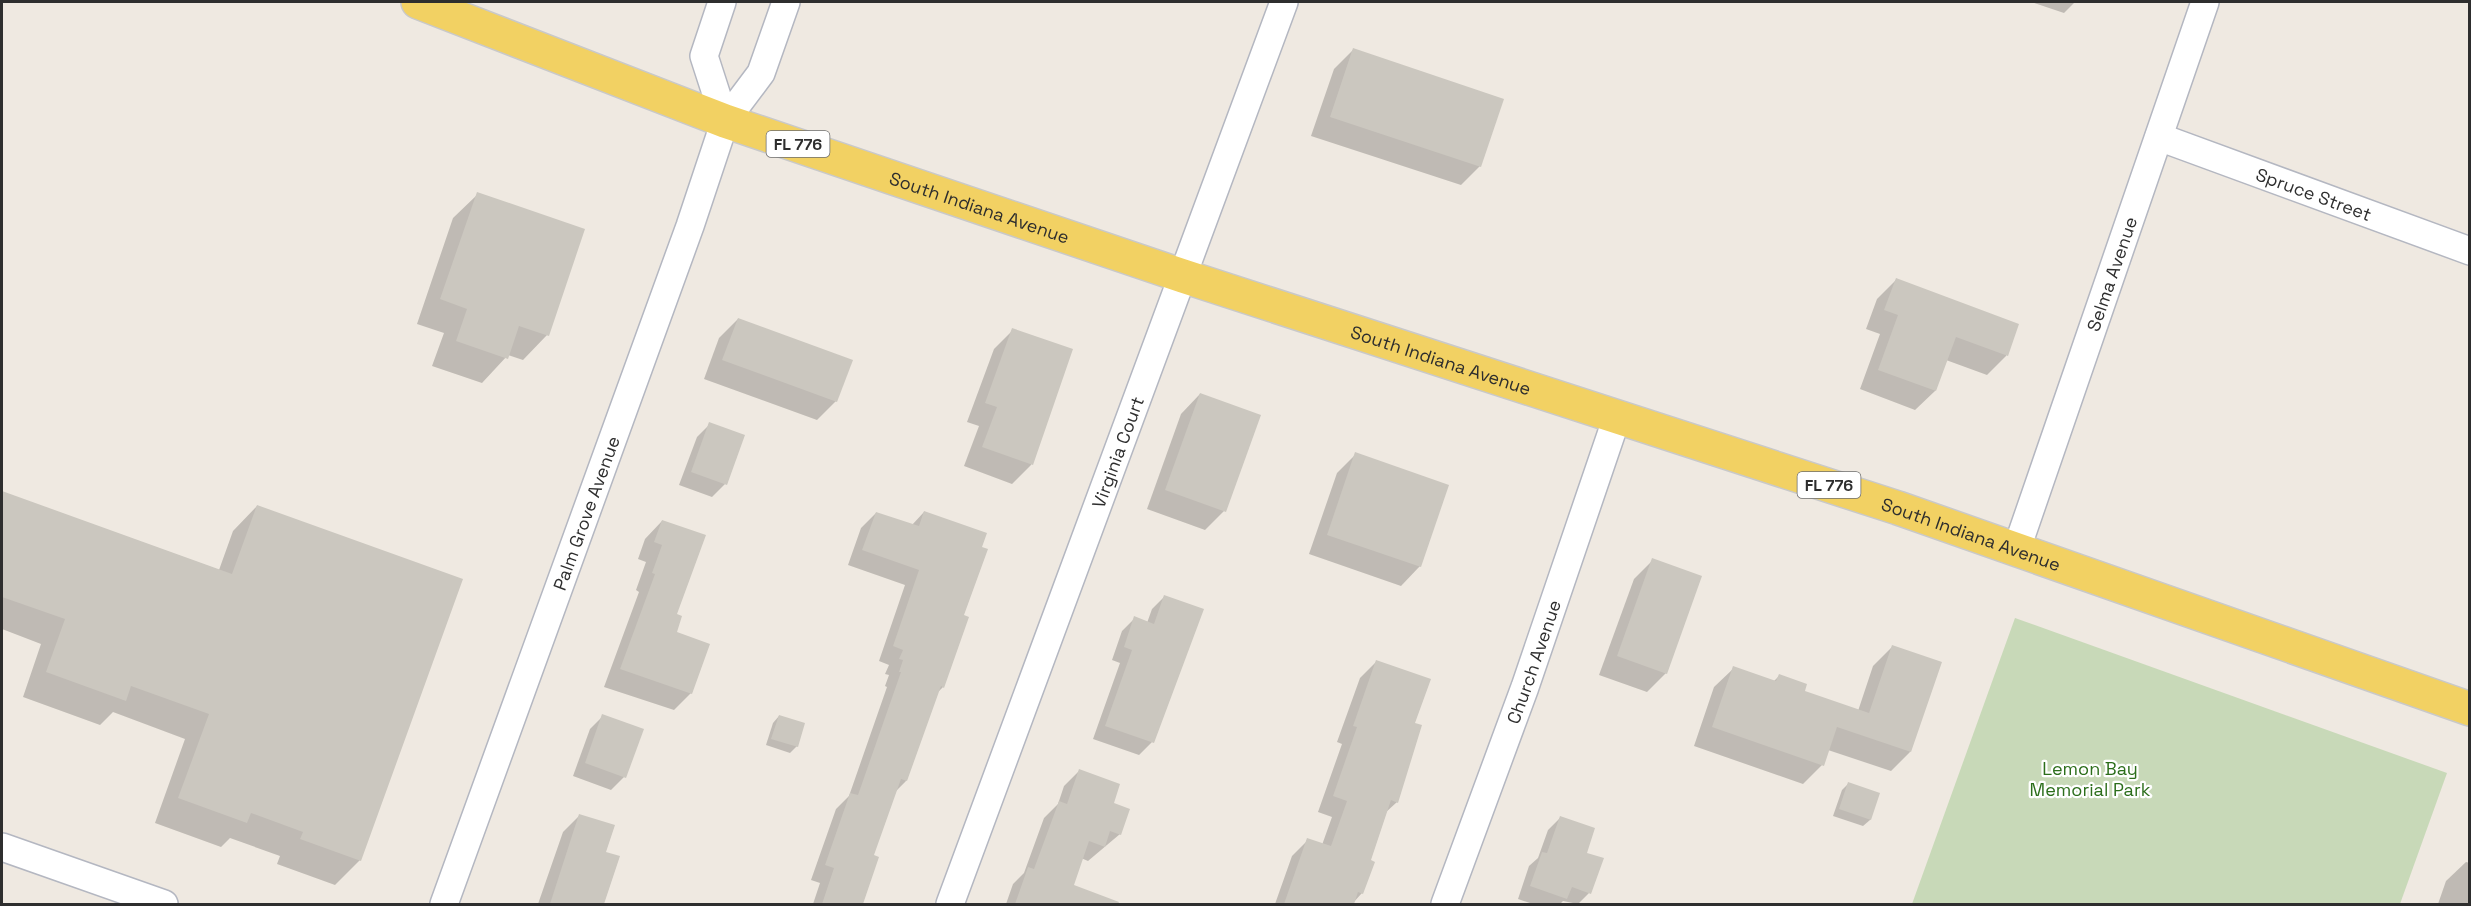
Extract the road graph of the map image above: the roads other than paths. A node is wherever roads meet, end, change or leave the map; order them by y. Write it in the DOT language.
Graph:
graph roads {
  1 [pos="418,2"];
  2 [pos="722,2"];
  3 [pos="786,2"];
  4 [pos="1284,2"];
  5 [pos="2205,2"];
  6 [pos="725,120"];
  7 [pos="2159,137"];
  8 [pos="2469,251"];
  9 [pos="1183,276"];
  10 [pos="1617,417"];
  11 [pos="2017,548"];
  12 [pos="2469,709"];
  13 [pos="2,847"];
  14 [pos="164,904"];
  15 [pos="444,904"];
  16 [pos="950,904"];
  17 [pos="1445,904"];
  1 -- 6 [label="main road, South Indiana Avenue / FL 776"];
  2 -- 6 [label="street"];
  3 -- 6 [label="street, Palm Grove Avenue"];
  4 -- 9 [label="street, Virginia Court"];
  5 -- 7 [label="street, Selma Avenue"];
  6 -- 9 [label="main road, South Indiana Avenue / FL 776"];
  6 -- 15 [label="street, Palm Grove Avenue"];
  7 -- 8 [label="street, Spruce Street"];
  7 -- 11 [label="street, Selma Avenue"];
  9 -- 10 [label="main road, South Indiana Avenue / FL 776"];
  9 -- 16 [label="street, Virginia Court"];
  10 -- 11 [label="main road, South Indiana Avenue / FL 776"];
  10 -- 17 [label="street, Church Avenue"];
  11 -- 12 [label="main road, South Indiana Avenue / FL 776"];
  13 -- 14 [label="street"];
}
